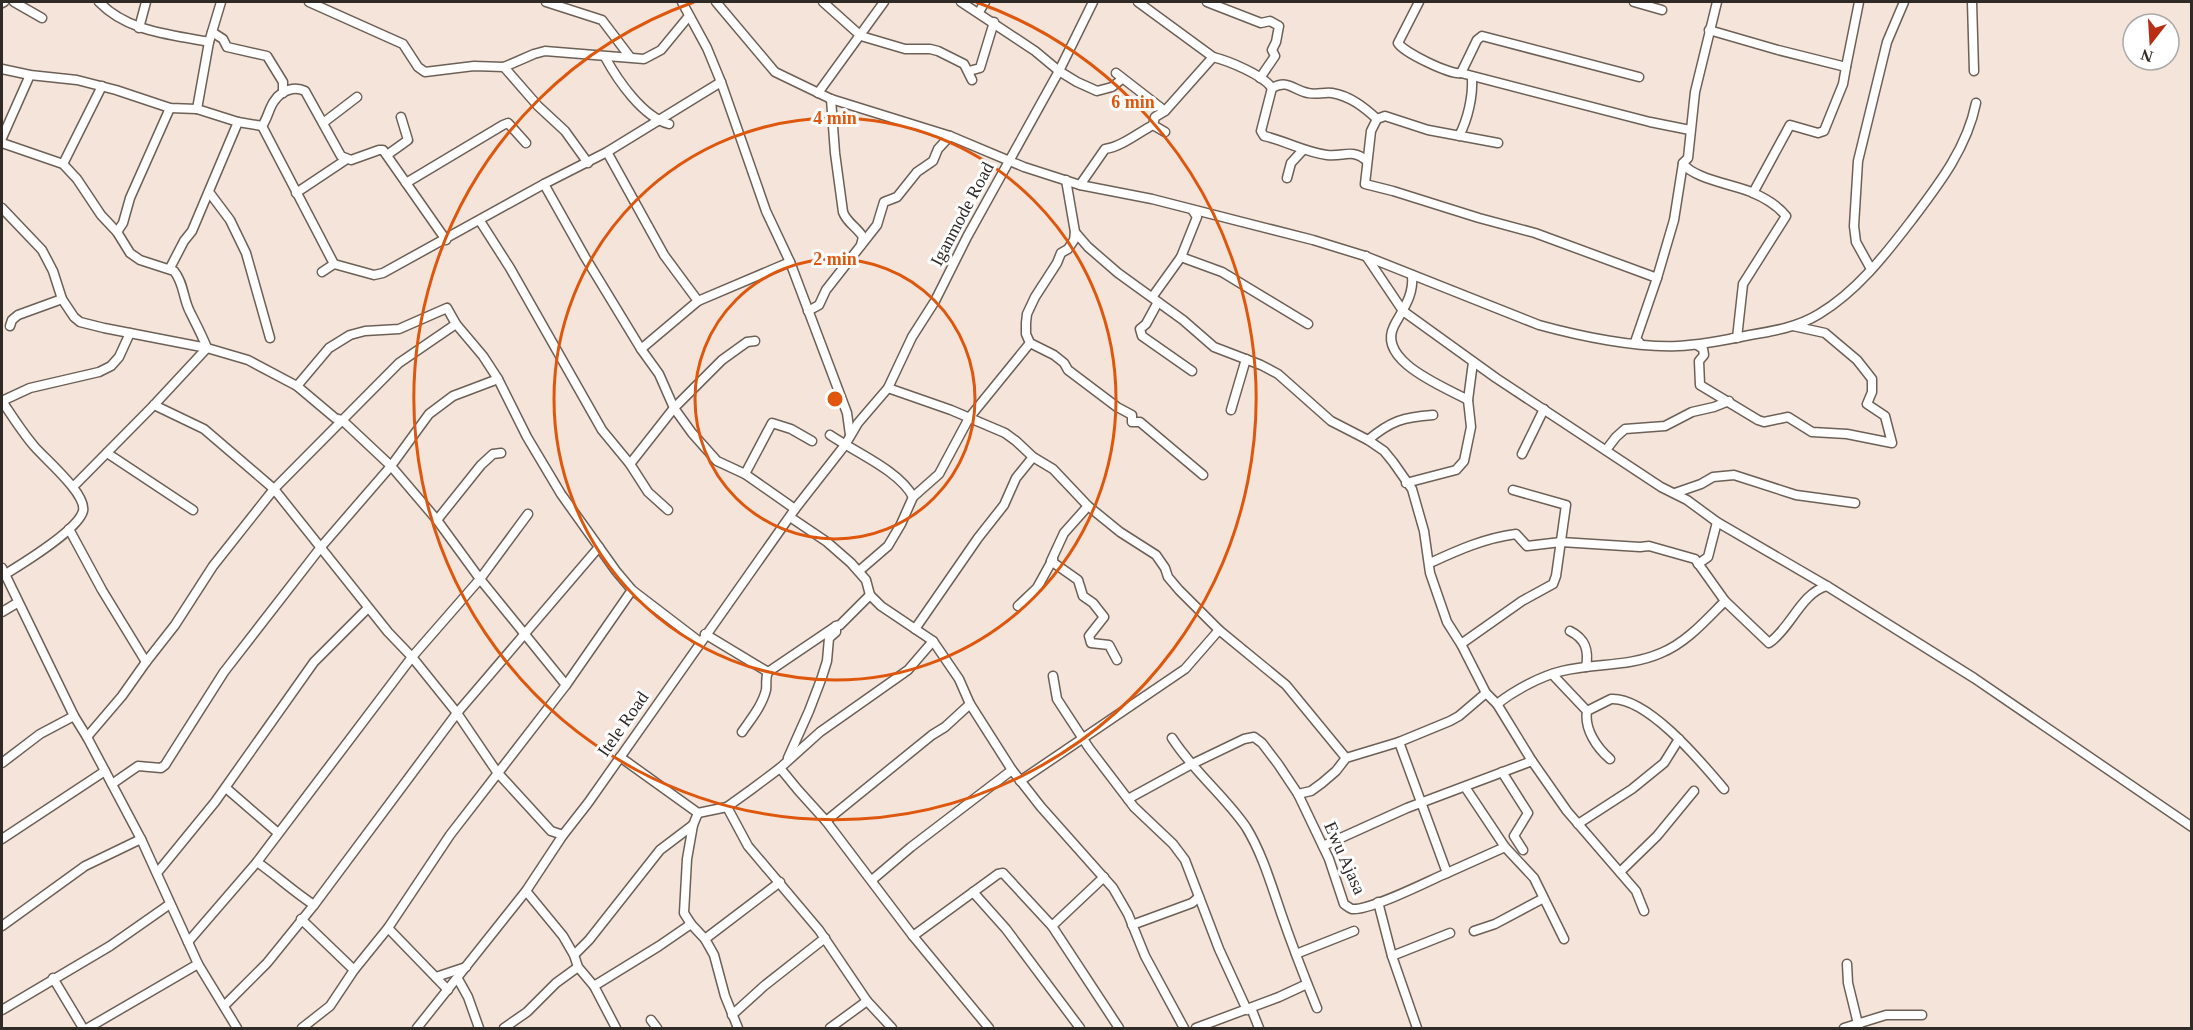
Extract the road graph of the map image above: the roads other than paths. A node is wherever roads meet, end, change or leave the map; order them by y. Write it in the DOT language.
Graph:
graph roads {
  1 [pos="14,2"];
  2 [pos="99,2"];
  3 [pos="146,2"];
  4 [pos="221,2"];
  5 [pos="309,2"];
  6 [pos="546,2"];
  7 [pos="682,2"];
  8 [pos="716,2"];
  9 [pos="822,2"];
  10 [pos="884,2"];
  11 [pos="961,2"];
  12 [pos="985,2"];
  13 [pos="1093,2"];
  14 [pos="1138,2"];
  15 [pos="1207,2"];
  16 [pos="1419,2"];
  17 [pos="1634,2"];
  18 [pos="1717,2"];
  19 [pos="1859,2"];
  20 [pos="1904,2"];
  21 [pos="1972,2"];
  22 [pos="1662,10"];
  23 [pos="979,12"];
  24 [pos="689,16"];
  25 [pos="42,18"];
  26 [pos="994,22"];
  27 [pos="139,28"];
  28 [pos="1709,30"];
  29 [pos="212,32"];
  30 [pos="861,36"];
  31 [pos="209,42"];
  32 [pos="605,57"];
  33 [pos="630,57"];
  34 [pos="1213,57"];
  35 [pos="504,67"];
  36 [pos="1846,67"];
  37 [pos="2,69"];
  38 [pos="1059,71"];
  39 [pos="1974,71"];
  40 [pos="1461,73"];
  41 [pos="30,75"];
  42 [pos="1639,77"];
  43 [pos="1260,78"];
  44 [pos="1472,78"];
  45 [pos="721,82"];
  46 [pos="102,86"];
  47 [pos="1272,88"];
  48 [pos="283,93"];
  49 [pos="818,93"];
  50 [pos="357,97"];
  51 [pos="831,99"];
  52 [pos="1976,103"];
  53 [pos="170,108"];
  54 [pos="197,109"];
  55 [pos="1165,111"];
  56 [pos="401,117"];
  57 [pos="1377,119"];
  58 [pos="658,121"];
  59 [pos="238,122"];
  60 [pos="324,123"];
  61 [pos="669,124"];
  62 [pos="1153,125"];
  63 [pos="262,126"];
  64 [pos="1690,130"];
  65 [pos="1165,132"];
  66 [pos="950,136"];
  67 [pos="1459,136"];
  68 [pos="2,138"];
  69 [pos="2,143"];
  70 [pos="526,143"];
  71 [pos="1498,143"];
  72 [pos="1303,150"];
  73 [pos="607,152"];
  74 [pos="387,155"];
  75 [pos="347,159"];
  76 [pos="1009,160"];
  77 [pos="1367,161"];
  78 [pos="588,163"];
  79 [pos="1683,163"];
  80 [pos="63,164"];
  81 [pos="1287,178"];
  82 [pos="1066,180"];
  83 [pos="406,183"];
  84 [pos="544,184"];
  85 [pos="1080,185"];
  86 [pos="209,192"];
  87 [pos="296,193"];
  88 [pos="1753,193"];
  89 [pos="2,208"];
  90 [pos="1193,211"];
  91 [pos="480,221"];
  92 [pos="117,232"];
  93 [pos="1077,237"];
  94 [pos="446,240"];
  95 [pos="861,246"];
  96 [pos="1181,256"];
  97 [pos="1365,256"];
  98 [pos="790,262"];
  99 [pos="334,264"];
  100 [pos="170,268"];
  101 [pos="1871,269"];
  102 [pos="321,272"];
  103 [pos="1412,275"];
  104 [pos="1657,278"];
  105 [pos="62,299"];
  106 [pos="1156,299"];
  107 [pos="698,301"];
  108 [pos="808,311"];
  109 [pos="1407,314"];
  110 [pos="456,324"];
  111 [pos="1308,324"];
  112 [pos="10,326"];
  113 [pos="1792,326"];
  114 [pos="130,333"];
  115 [pos="270,338"];
  116 [pos="1737,338"];
  117 [pos="754,341"];
  118 [pos="1030,343"];
  119 [pos="1697,345"];
  120 [pos="207,348"];
  121 [pos="641,349"];
  122 [pos="1246,359"];
  123 [pos="1473,362"];
  124 [pos="1192,371"];
  125 [pos="498,379"];
  126 [pos="297,386"];
  127 [pos="888,388"];
  128 [pos="1714,395"];
  129 [pos="1468,400"];
  130 [pos="2,401"];
  131 [pos="1729,401"];
  132 [pos="154,405"];
  133 [pos="1714,407"];
  134 [pos="674,408"];
  135 [pos="1544,409"];
  136 [pos="1231,410"];
  137 [pos="847,413"];
  138 [pos="1433,415"];
  139 [pos="969,418"];
  140 [pos="342,420"];
  141 [pos="858,423"];
  142 [pos="830,435"];
  143 [pos="850,435"];
  144 [pos="1368,440"];
  145 [pos="812,441"];
  146 [pos="845,445"];
  147 [pos="1606,450"];
  148 [pos="107,453"];
  149 [pos="501,453"];
  150 [pos="1522,454"];
  151 [pos="1033,458"];
  152 [pos="630,464"];
  153 [pos="391,466"];
  154 [pos="745,474"];
  155 [pos="1203,475"];
  156 [pos="1406,483"];
  157 [pos="73,487"];
  158 [pos="273,489"];
  159 [pos="1513,490"];
  160 [pos="1675,494"];
  161 [pos="913,497"];
  162 [pos="1854,503"];
  163 [pos="1088,506"];
  164 [pos="795,509"];
  165 [pos="193,510"];
  166 [pos="668,510"];
  167 [pos="528,514"];
  168 [pos="790,517"];
  169 [pos="437,520"];
  170 [pos="1717,522"];
  171 [pos="69,528"];
  172 [pos="1561,542"];
  173 [pos="599,547"];
  174 [pos="321,548"];
  175 [pos="1052,561"];
  176 [pos="1430,563"];
  177 [pos="1698,564"];
  178 [pos="3,572"];
  179 [pos="859,572"];
  180 [pos="480,579"];
  181 [pos="1827,586"];
  182 [pos="632,591"];
  183 [pos="870,595"];
  184 [pos="1725,601"];
  185 [pos="18,603"];
  186 [pos="1018,606"];
  187 [pos="368,608"];
  188 [pos="2,612"];
  189 [pos="836,626"];
  190 [pos="915,629"];
  191 [pos="1219,630"];
  192 [pos="1570,631"];
  193 [pos="524,633"];
  194 [pos="703,638"];
  195 [pos="933,641"];
  196 [pos="1461,644"];
  197 [pos="411,657"];
  198 [pos="1117,660"];
  199 [pos="146,662"];
  200 [pos="1586,668"];
  201 [pos="768,672"];
  202 [pos="1552,674"];
  203 [pos="1053,676"];
  204 [pos="566,685"];
  205 [pos="1486,693"];
  206 [pos="970,704"];
  207 [pos="1497,704"];
  208 [pos="1587,711"];
  209 [pos="457,713"];
  210 [pos="74,716"];
  211 [pos="742,732"];
  212 [pos="87,737"];
  213 [pos="1083,738"];
  214 [pos="1172,738"];
  215 [pos="1679,739"];
  216 [pos="1399,742"];
  217 [pos="620,757"];
  218 [pos="1346,758"];
  219 [pos="1610,759"];
  220 [pos="1532,761"];
  221 [pos="2,763"];
  222 [pos="784,764"];
  223 [pos="1192,764"];
  224 [pos="1012,770"];
  225 [pos="105,771"];
  226 [pos="497,772"];
  227 [pos="1502,772"];
  228 [pos="1020,780"];
  229 [pos="112,784"];
  230 [pos="1465,787"];
  231 [pos="226,788"];
  232 [pos="1724,789"];
  233 [pos="1694,791"];
  234 [pos="1298,794"];
  235 [pos="1128,799"];
  236 [pos="1421,804"];
  237 [pos="727,807"];
  238 [pos="698,813"];
  239 [pos="826,821"];
  240 [pos="1578,824"];
  241 [pos="693,825"];
  242 [pos="2192,826"];
  243 [pos="278,833"];
  244 [pos="561,838"];
  245 [pos="2,839"];
  246 [pos="141,839"];
  247 [pos="1323,846"];
  248 [pos="1505,847"];
  249 [pos="1523,850"];
  250 [pos="257,862"];
  251 [pos="1620,872"];
  252 [pos="157,873"];
  253 [pos="1447,873"];
  254 [pos="1104,877"];
  255 [pos="872,880"];
  256 [pos="780,882"];
  257 [pos="526,891"];
  258 [pos="973,892"];
  259 [pos="1542,899"];
  260 [pos="1198,902"];
  261 [pos="1378,902"];
  262 [pos="170,904"];
  263 [pos="315,905"];
  264 [pos="1644,911"];
  265 [pos="301,920"];
  266 [pos="691,924"];
  267 [pos="2,926"];
  268 [pos="1132,926"];
  269 [pos="1052,927"];
  270 [pos="388,928"];
  271 [pos="1354,931"];
  272 [pos="1474,931"];
  273 [pos="1450,933"];
  274 [pos="914,936"];
  275 [pos="705,939"];
  276 [pos="825,939"];
  277 [pos="1563,939"];
  278 [pos="188,942"];
  279 [pos="1296,954"];
  280 [pos="574,956"];
  281 [pos="1392,956"];
  282 [pos="198,964"];
  283 [pos="1847,964"];
  284 [pos="466,967"];
  285 [pos="578,967"];
  286 [pos="354,970"];
  287 [pos="436,977"];
  288 [pos="53,978"];
  289 [pos="458,979"];
  290 [pos="1307,984"];
  291 [pos="594,986"];
  292 [pos="448,990"];
  293 [pos="867,1001"];
  294 [pos="224,1006"];
  295 [pos="1317,1008"];
  296 [pos="1249,1009"];
  297 [pos="2,1010"];
  298 [pos="732,1015"];
  299 [pos="1922,1015"];
  300 [pos="651,1020"];
  301 [pos="1859,1026"];
  302 [pos="236,1028"];
  303 [pos="85,1029"];
  304 [pos="302,1029"];
  305 [pos="417,1029"];
  306 [pos="479,1029"];
  307 [pos="504,1029"];
  308 [pos="616,1029"];
  309 [pos="657,1029"];
  310 [pos="738,1029"];
  311 [pos="830,1029"];
  312 [pos="892,1029"];
  313 [pos="989,1029"];
  314 [pos="1080,1029"];
  315 [pos="1119,1029"];
  316 [pos="1184,1029"];
  317 [pos="1196,1029"];
  318 [pos="1259,1029"];
  319 [pos="1417,1029"];
  320 [pos="1844,1029"];
  1 -- 25 [label="street"];
  2 -- 27 [label="street"];
  3 -- 27 [label="street"];
  4 -- 29 [label="street"];
  5 -- 35 [label="street"];
  6 -- 33 [label="street"];
  7 -- 24 [label="street"];
  8 -- 49 [label="street"];
  9 -- 30 [label="street"];
  10 -- 30 [label="street"];
  11 -- 23 [label="street"];
  12 -- 23 [label="street"];
  13 -- 38 [label="street, Iganmode Road"];
  14 -- 34 [label="street"];
  15 -- 43 [label="street"];
  16 -- 40 [label="street"];
  17 -- 22 [label="street"];
  18 -- 28 [label="street"];
  19 -- 36 [label="street"];
  20 -- 101 [label="street"];
  21 -- 39 [label="street"];
  23 -- 26 [label="street"];
  24 -- 33 [label="street"];
  24 -- 45 [label="street"];
  26 -- 30 [label="street"];
  26 -- 38 [label="street"];
  27 -- 31 [label="street"];
  28 -- 36 [label="street"];
  28 -- 64 [label="street"];
  29 -- 31 [label="street"];
  29 -- 48 [label="street"];
  30 -- 49 [label="street"];
  31 -- 54 [label="street"];
  32 -- 33 [label="street"];
  32 -- 35 [label="street"];
  32 -- 58 [label="street"];
  34 -- 43 [label="street"];
  34 -- 55 [label="street"];
  35 -- 78 [label="street"];
  36 -- 88 [label="street"];
  37 -- 41 [label="street"];
  38 -- 55 [label="street"];
  38 -- 76 [label="street, Iganmode Road"];
  40 -- 42 [label="street"];
  40 -- 44 [label="street"];
  41 -- 46 [label="street"];
  41 -- 68 [label="street"];
  43 -- 47 [label="street"];
  44 -- 64 [label="street"];
  44 -- 67 [label="street"];
  45 -- 58 [label="street"];
  45 -- 98 [label="street"];
  46 -- 53 [label="street"];
  46 -- 80 [label="street"];
  47 -- 57 [label="street"];
  47 -- 72 [label="street"];
  48 -- 60 [label="street"];
  48 -- 63 [label="street"];
  49 -- 51 [label="street"];
  50 -- 60 [label="street"];
  51 -- 66 [label="street"];
  51 -- 95 [label="street"];
  52 -- 101 [label="street"];
  53 -- 54 [label="street"];
  53 -- 92 [label="street"];
  54 -- 59 [label="street"];
  55 -- 62 [label="street"];
  56 -- 74 [label="street"];
  57 -- 67 [label="street"];
  57 -- 77 [label="street"];
  58 -- 61 [label="street"];
  58 -- 73 [label="street"];
  59 -- 63 [label="street"];
  59 -- 86 [label="street"];
  60 -- 75 [label="street"];
  62 -- 65 [label="street"];
  62 -- 85 [label="street"];
  63 -- 87 [label="street"];
  64 -- 79 [label="street"];
  66 -- 76 [label="street"];
  66 -- 95 [label="street"];
  67 -- 71 [label="street"];
  69 -- 80 [label="street"];
  70 -- 83 [label="street"];
  72 -- 77 [label="street"];
  72 -- 81 [label="street"];
  73 -- 78 [label="street"];
  73 -- 107 [label="street"];
  74 -- 75 [label="street"];
  74 -- 83 [label="street"];
  75 -- 87 [label="street"];
  76 -- 82 [label="street"];
  76 -- 127 [label="street, Iganmode Road"];
  77 -- 104 [label="street"];
  78 -- 84 [label="street"];
  79 -- 88 [label="street"];
  79 -- 104 [label="street"];
  80 -- 92 [label="street"];
  82 -- 85 [label="street"];
  82 -- 93 [label="street"];
  83 -- 94 [label="street"];
  84 -- 91 [label="street"];
  84 -- 121 [label="street"];
  85 -- 90 [label="street"];
  86 -- 100 [label="street"];
  86 -- 115 [label="street"];
  87 -- 99 [label="street"];
  88 -- 116 [label="street"];
  89 -- 105 [label="street"];
  90 -- 96 [label="street"];
  90 -- 97 [label="street"];
  91 -- 94 [label="street"];
  91 -- 152 [label="street"];
  92 -- 100 [label="street"];
  93 -- 106 [label="street"];
  93 -- 118 [label="street"];
  94 -- 99 [label="street"];
  95 -- 108 [label="street"];
  96 -- 106 [label="street"];
  96 -- 111 [label="street"];
  97 -- 103 [label="street"];
  97 -- 109 [label="street"];
  98 -- 107 [label="street"];
  98 -- 108 [label="street"];
  99 -- 102 [label="street"];
  100 -- 120 [label="street"];
  101 -- 113 [label="street"];
  103 -- 109 [label="street"];
  103 -- 119 [label="street"];
  104 -- 116 [label="street"];
  105 -- 112 [label="street"];
  105 -- 114 [label="street"];
  106 -- 122 [label="street"];
  106 -- 124 [label="street"];
  107 -- 121 [label="street"];
  108 -- 137 [label="street"];
  109 -- 123 [label="street"];
  109 -- 129 [label="street"];
  110 -- 125 [label="street"];
  110 -- 126 [label="street"];
  110 -- 140 [label="street"];
  113 -- 116 [label="street"];
  113 -- 131 [label="street"];
  114 -- 120 [label="street"];
  114 -- 130 [label="street"];
  116 -- 119 [label="street"];
  117 -- 134 [label="street"];
  118 -- 139 [label="street"];
  118 -- 155 [label="street"];
  119 -- 128 [label="street"];
  120 -- 126 [label="street"];
  120 -- 132 [label="street"];
  121 -- 134 [label="street"];
  122 -- 136 [label="street"];
  122 -- 144 [label="street"];
  123 -- 129 [label="street"];
  123 -- 135 [label="street"];
  125 -- 153 [label="street"];
  125 -- 173 [label="street"];
  126 -- 140 [label="street"];
  127 -- 139 [label="street"];
  127 -- 141 [label="street, Iganmode Road"];
  128 -- 131 [label="street"];
  128 -- 133 [label="street"];
  129 -- 156 [label="street"];
  130 -- 157 [label="street"];
  131 -- 133 [label="street"];
  132 -- 148 [label="street"];
  132 -- 158 [label="street"];
  133 -- 147 [label="street"];
  134 -- 152 [label="street"];
  134 -- 154 [label="street"];
  135 -- 147 [label="street"];
  135 -- 150 [label="street"];
  137 -- 141 [label="street"];
  137 -- 143 [label="street"];
  138 -- 144 [label="street"];
  139 -- 151 [label="street"];
  139 -- 161 [label="street"];
  140 -- 153 [label="street"];
  140 -- 158 [label="street"];
  141 -- 143 [label="street, Iganmode Road"];
  142 -- 146 [label="street"];
  143 -- 146 [label="street, Itele Road"];
  144 -- 156 [label="street"];
  145 -- 154 [label="street"];
  146 -- 161 [label="street"];
  146 -- 164 [label="street, Itele Road"];
  147 -- 160 [label="street"];
  148 -- 157 [label="street"];
  148 -- 165 [label="street"];
  149 -- 169 [label="street"];
  151 -- 163 [label="street"];
  151 -- 190 [label="street"];
  152 -- 166 [label="street"];
  153 -- 169 [label="street"];
  153 -- 174 [label="street"];
  154 -- 164 [label="street"];
  156 -- 176 [label="street"];
  157 -- 171 [label="street"];
  158 -- 174 [label="street"];
  158 -- 199 [label="street"];
  159 -- 172 [label="street"];
  160 -- 162 [label="street"];
  160 -- 170 [label="street"];
  161 -- 179 [label="street"];
  163 -- 175 [label="street"];
  163 -- 191 [label="street"];
  164 -- 168 [label="street, Itele Road"];
  167 -- 180 [label="street"];
  168 -- 179 [label="street"];
  168 -- 194 [label="street, Itele Road"];
  169 -- 180 [label="street"];
  170 -- 177 [label="street"];
  170 -- 181 [label="street"];
  171 -- 178 [label="street"];
  171 -- 199 [label="street"];
  172 -- 176 [label="street"];
  172 -- 177 [label="street"];
  172 -- 196 [label="street"];
  173 -- 182 [label="street"];
  173 -- 193 [label="street"];
  174 -- 187 [label="street"];
  174 -- 229 [label="street"];
  175 -- 186 [label="street"];
  175 -- 198 [label="street"];
  176 -- 196 [label="street"];
  177 -- 184 [label="street"];
  178 -- 185 [label="street"];
  179 -- 183 [label="street"];
  180 -- 193 [label="street"];
  180 -- 197 [label="street"];
  181 -- 184 [label="street"];
  181 -- 242 [label="street"];
  182 -- 194 [label="street"];
  182 -- 204 [label="street"];
  183 -- 189 [label="street"];
  183 -- 190 [label="street"];
  184 -- 200 [label="street"];
  185 -- 188 [label="street"];
  185 -- 210 [label="street"];
  187 -- 197 [label="street"];
  187 -- 231 [label="street"];
  189 -- 201 [label="street"];
  189 -- 222 [label="street"];
  190 -- 195 [label="street"];
  191 -- 213 [label="street"];
  191 -- 218 [label="street"];
  192 -- 200 [label="street"];
  193 -- 204 [label="street"];
  193 -- 209 [label="street"];
  194 -- 201 [label="street"];
  194 -- 217 [label="street, Itele Road"];
  195 -- 206 [label="street"];
  195 -- 222 [label="street"];
  196 -- 205 [label="street"];
  197 -- 209 [label="street"];
  197 -- 243 [label="street"];
  199 -- 212 [label="street"];
  200 -- 202 [label="street"];
  201 -- 211 [label="street"];
  202 -- 207 [label="street"];
  202 -- 208 [label="street"];
  203 -- 213 [label="street"];
  204 -- 226 [label="street"];
  205 -- 207 [label="street"];
  205 -- 216 [label="street"];
  206 -- 224 [label="street"];
  206 -- 239 [label="street"];
  207 -- 220 [label="street"];
  208 -- 215 [label="street"];
  208 -- 219 [label="street"];
  209 -- 226 [label="street"];
  209 -- 263 [label="street"];
  210 -- 212 [label="street"];
  210 -- 221 [label="street"];
  212 -- 225 [label="street"];
  213 -- 228 [label="street"];
  213 -- 235 [label="street"];
  214 -- 223 [label="street"];
  215 -- 232 [label="street"];
  215 -- 240 [label="street"];
  216 -- 218 [label="street"];
  216 -- 236 [label="street"];
  217 -- 238 [label="street"];
  217 -- 244 [label="street, Itele Road"];
  218 -- 234 [label="street"];
  220 -- 227 [label="street"];
  220 -- 240 [label="street"];
  222 -- 237 [label="street"];
  222 -- 239 [label="street"];
  223 -- 234 [label="street, Ewu Ajasa"];
  223 -- 235 [label="street"];
  223 -- 279 [label="street"];
  224 -- 228 [label="street"];
  224 -- 255 [label="street"];
  225 -- 229 [label="street"];
  225 -- 245 [label="street"];
  226 -- 244 [label="street"];
  226 -- 270 [label="street"];
  227 -- 230 [label="street"];
  227 -- 249 [label="street"];
  228 -- 254 [label="street"];
  229 -- 246 [label="street"];
  230 -- 236 [label="street"];
  230 -- 248 [label="street"];
  231 -- 243 [label="street"];
  231 -- 252 [label="street"];
  233 -- 251 [label="street"];
  234 -- 247 [label="street, Ewu Ajasa"];
  235 -- 260 [label="street"];
  236 -- 247 [label="street"];
  236 -- 253 [label="street"];
  237 -- 238 [label="street"];
  237 -- 256 [label="street"];
  238 -- 241 [label="street"];
  239 -- 255 [label="street"];
  240 -- 251 [label="street"];
  241 -- 266 [label="street"];
  241 -- 280 [label="street"];
  243 -- 250 [label="street"];
  244 -- 257 [label="street, Itele Road"];
  246 -- 252 [label="street"];
  246 -- 267 [label="street"];
  247 -- 261 [label="street, Ewu Ajasa"];
  248 -- 253 [label="street, Ewu Ajasa"];
  248 -- 259 [label="street"];
  250 -- 263 [label="street"];
  250 -- 278 [label="street"];
  251 -- 264 [label="street"];
  252 -- 262 [label="street"];
  253 -- 261 [label="street, Ewu Ajasa"];
  254 -- 268 [label="street"];
  254 -- 269 [label="street"];
  255 -- 274 [label="street"];
  256 -- 275 [label="street"];
  256 -- 276 [label="street"];
  257 -- 280 [label="street"];
  257 -- 284 [label="street, Itele Road"];
  258 -- 269 [label="street"];
  258 -- 274 [label="street"];
  258 -- 314 [label="street"];
  259 -- 272 [label="street"];
  259 -- 277 [label="street"];
  260 -- 268 [label="street"];
  260 -- 296 [label="street"];
  261 -- 281 [label="street"];
  262 -- 278 [label="street"];
  262 -- 288 [label="street"];
  263 -- 265 [label="street"];
  265 -- 286 [label="street"];
  265 -- 294 [label="street"];
  266 -- 275 [label="street"];
  266 -- 291 [label="street"];
  268 -- 316 [label="street"];
  269 -- 315 [label="street"];
  270 -- 286 [label="street"];
  270 -- 287 [label="street"];
  271 -- 279 [label="street"];
  273 -- 281 [label="street"];
  274 -- 313 [label="street"];
  275 -- 298 [label="street"];
  276 -- 293 [label="street"];
  276 -- 298 [label="street"];
  278 -- 282 [label="street"];
  279 -- 290 [label="street"];
  280 -- 285 [label="street"];
  281 -- 319 [label="street"];
  282 -- 294 [label="street"];
  282 -- 303 [label="street"];
  283 -- 301 [label="street"];
  284 -- 287 [label="street"];
  284 -- 289 [label="street, Itele Road"];
  285 -- 291 [label="street"];
  285 -- 307 [label="street"];
  286 -- 304 [label="street"];
  287 -- 292 [label="street"];
  288 -- 297 [label="street"];
  288 -- 303 [label="street"];
  289 -- 292 [label="street, Itele Road"];
  289 -- 306 [label="street"];
  290 -- 295 [label="street"];
  290 -- 296 [label="street"];
  291 -- 308 [label="street"];
  292 -- 305 [label="street, Itele Road"];
  293 -- 311 [label="street"];
  293 -- 312 [label="street"];
  294 -- 302 [label="street"];
  296 -- 317 [label="street"];
  296 -- 318 [label="street"];
  298 -- 310 [label="street"];
  299 -- 301 [label="street"];
  300 -- 309 [label="street"];
  301 -- 320 [label="street"];
}
